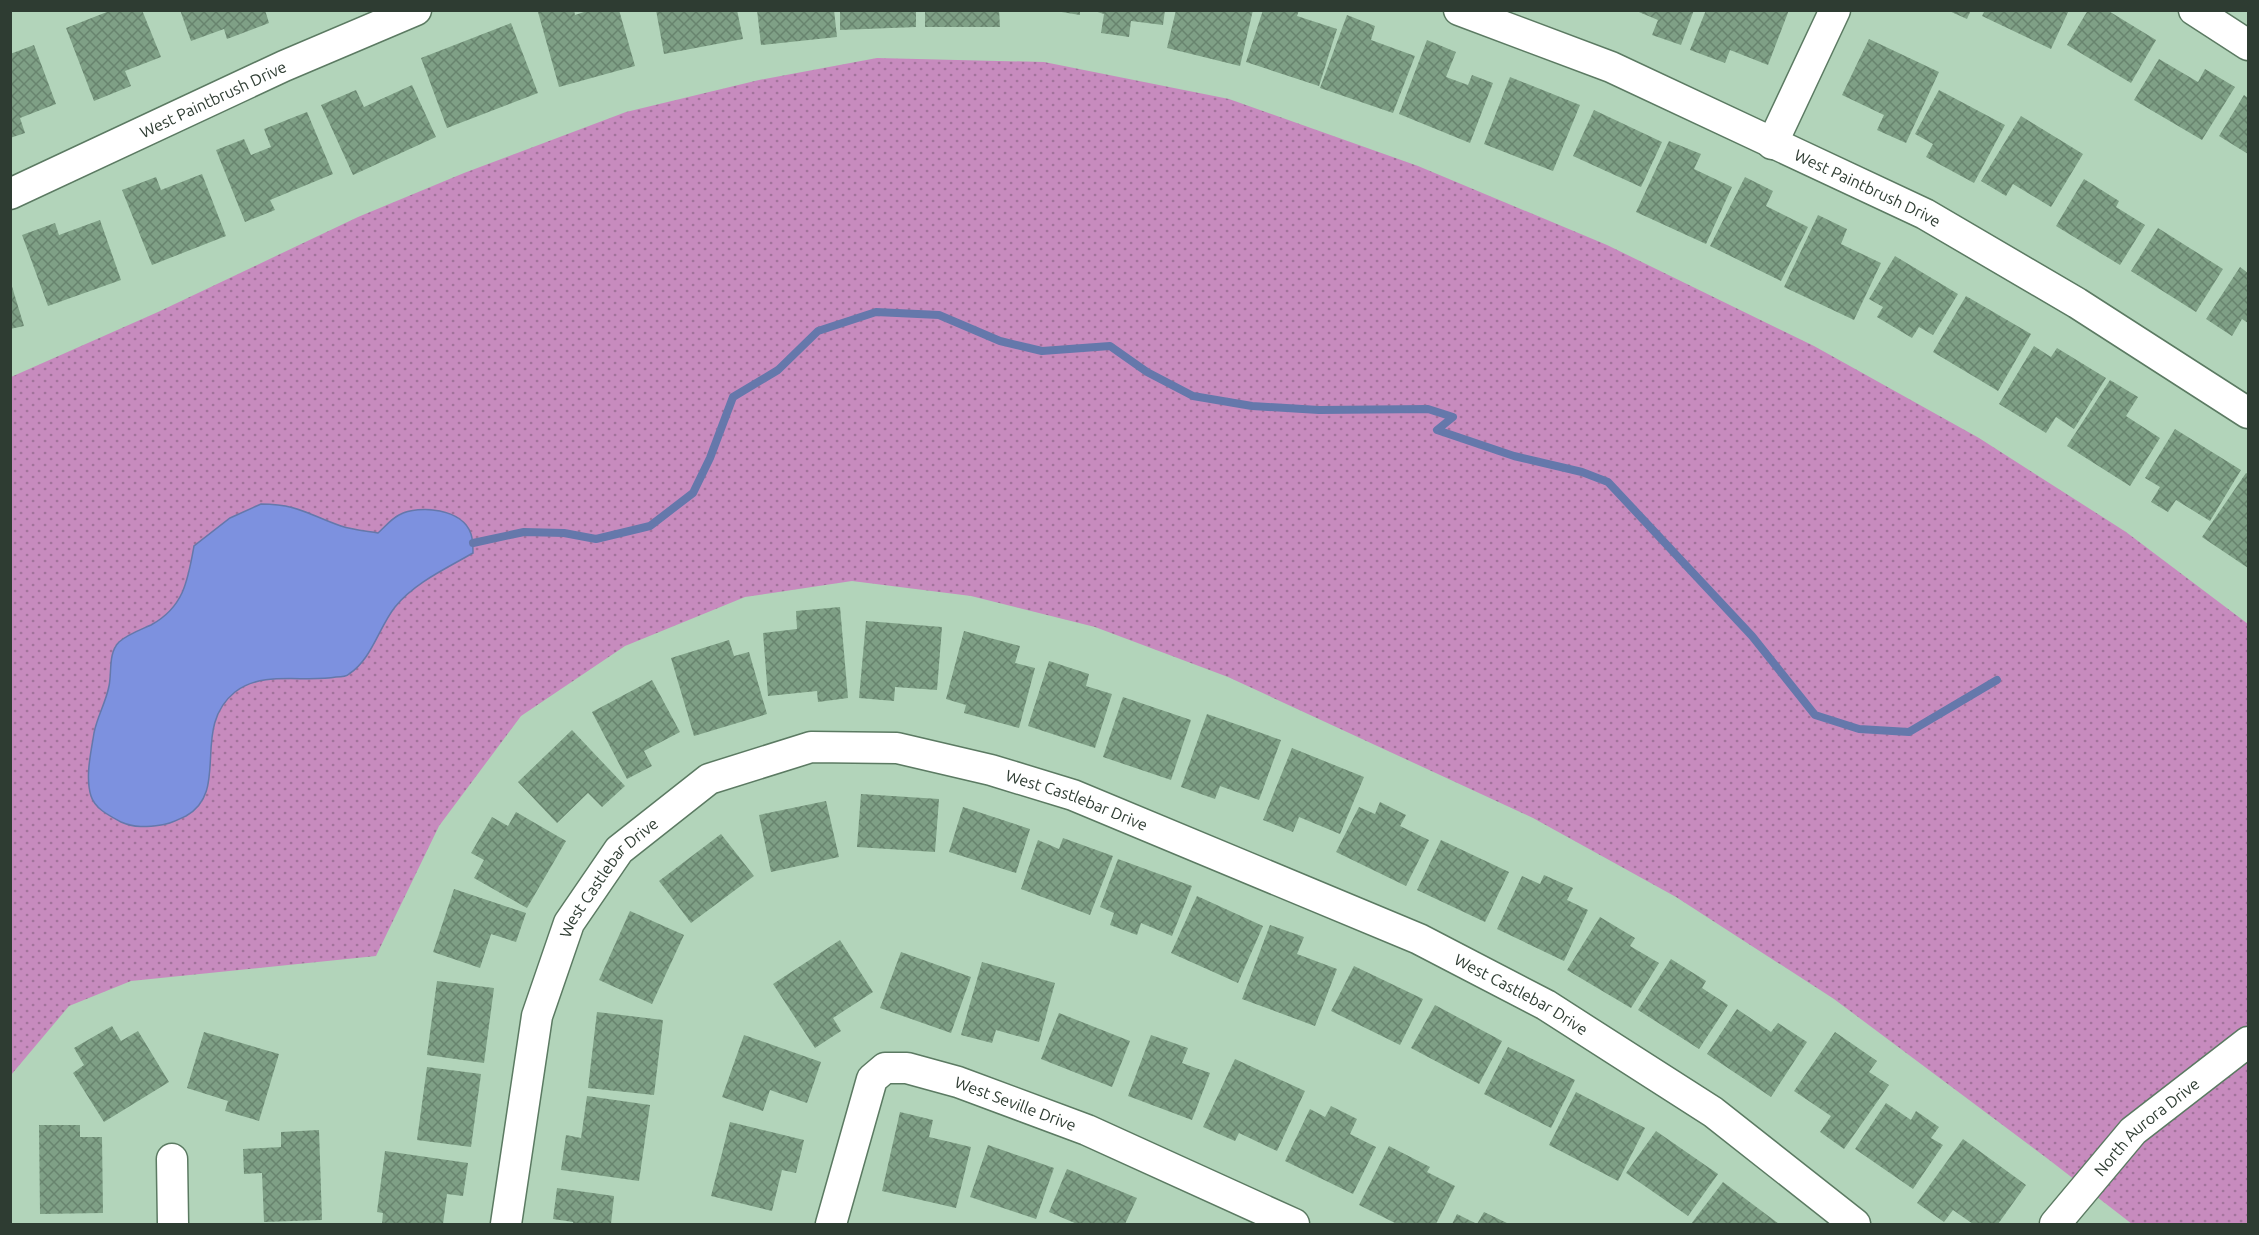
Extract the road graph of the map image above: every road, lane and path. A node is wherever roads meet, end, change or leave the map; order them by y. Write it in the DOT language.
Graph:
graph roads {
  1 [pos="416,10"];
  2 [pos="1459,10"];
  3 [pos="1835,10"];
  4 [pos="2194,10"];
  5 [pos="2248,45"];
  6 [pos="1773,144"];
  7 [pos="10,194"];
  8 [pos="2248,413"];
  9 [pos="2248,1042"];
  10 [pos="172,1159"];
  11 [pos="173,1224"];
  12 [pos="506,1224"];
  13 [pos="831,1224"];
  14 [pos="1294,1224"];
  15 [pos="1855,1224"];
  16 [pos="2055,1224"];
  1 -- 7 [label="street, West Paintbrush Drive"];
  2 -- 6 [label="street, West Paintbrush Drive"];
  3 -- 6 [label="street"];
  4 -- 5 [label="street"];
  6 -- 8 [label="street, West Paintbrush Drive"];
  9 -- 16 [label="street, North Aurora Drive"];
  10 -- 11 [label="street"];
  12 -- 15 [label="street, West Castlebar Drive"];
  13 -- 14 [label="street, West Seville Drive"];
}
